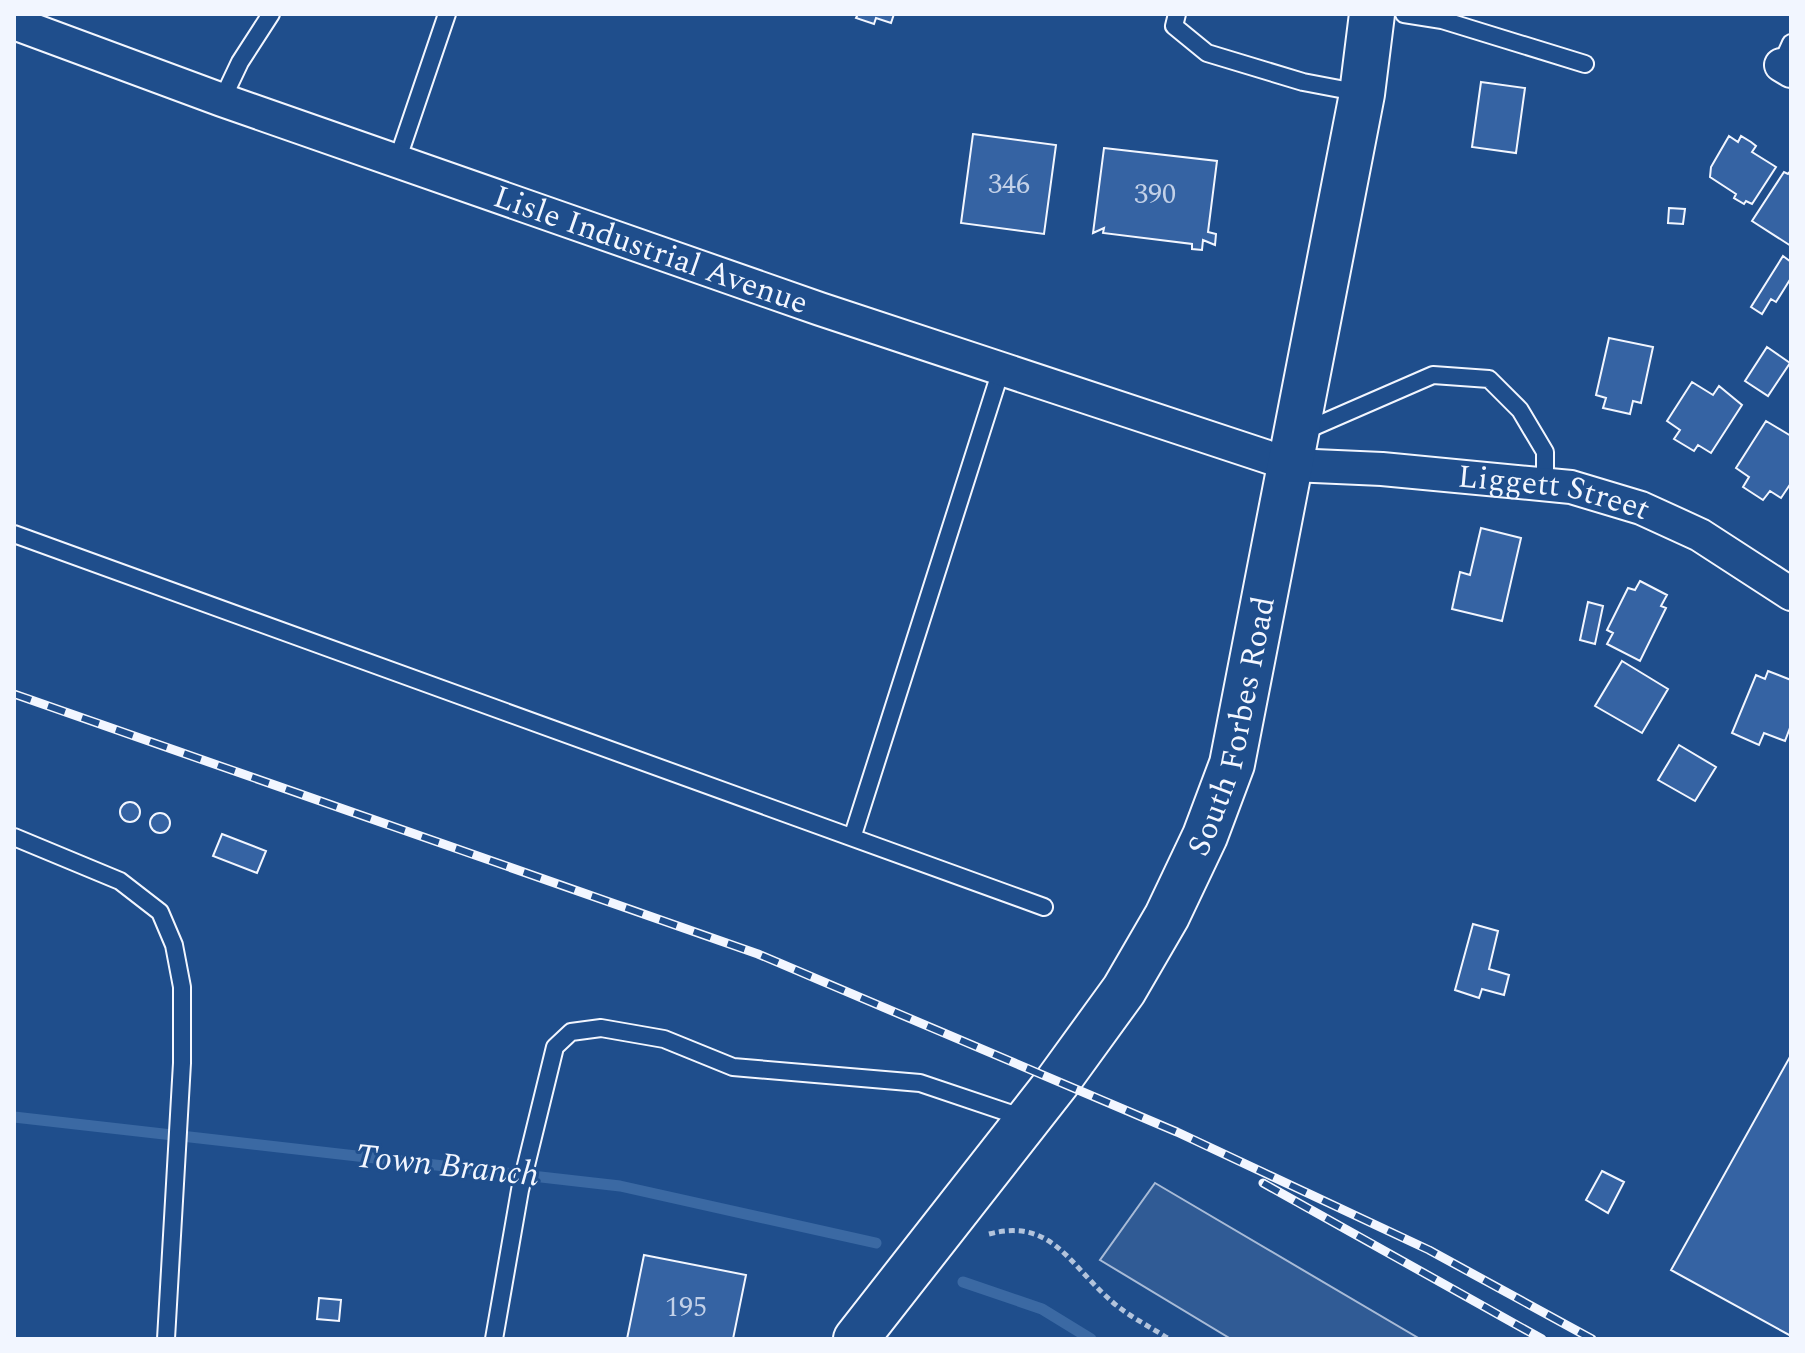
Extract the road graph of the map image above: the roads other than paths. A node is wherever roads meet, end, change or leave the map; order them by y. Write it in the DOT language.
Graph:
graph roads {
  1 [pos="271,14"];
  2 [pos="447,14"];
  3 [pos="1177,14"];
  4 [pos="1372,14"];
  5 [pos="1404,14"];
  6 [pos="14,23"];
  7 [pos="1585,64"];
  8 [pos="1362,94"];
  9 [pos="222,100"];
  10 [pos="397,161"];
  11 [pos="1001,370"];
  12 [pos="1294,450"];
  13 [pos="1545,484"];
  14 [pos="14,534"];
  15 [pos="1791,594"];
  16 [pos="853,835"];
  17 [pos="14,837"];
  18 [pos="1044,907"];
  19 [pos="1028,1120"];
  20 [pos="166,1339"];
  21 [pos="494,1339"];
  22 [pos="856,1339"];
  1 -- 9 [label="lane"];
  2 -- 10 [label="lane"];
  3 -- 8 [label="lane"];
  4 -- 8 [label="main road, South Forbes Road"];
  5 -- 7 [label="lane"];
  6 -- 9 [label="street, Lisle Industrial Avenue"];
  8 -- 12 [label="main road, South Forbes Road"];
  9 -- 10 [label="street, Lisle Industrial Avenue"];
  10 -- 11 [label="street, Lisle Industrial Avenue"];
  11 -- 12 [label="street, Lisle Industrial Avenue"];
  11 -- 16 [label="lane"];
  12 -- 13 [label="street, Liggett Street"];
  12 -- 13 [label="lane"];
  12 -- 19 [label="main road, South Forbes Road"];
  13 -- 15 [label="street, Liggett Street"];
  14 -- 16 [label="lane"];
  16 -- 18 [label="lane"];
  17 -- 20 [label="lane"];
  19 -- 21 [label="lane"];
  19 -- 22 [label="main road, South Forbes Road"];
}
